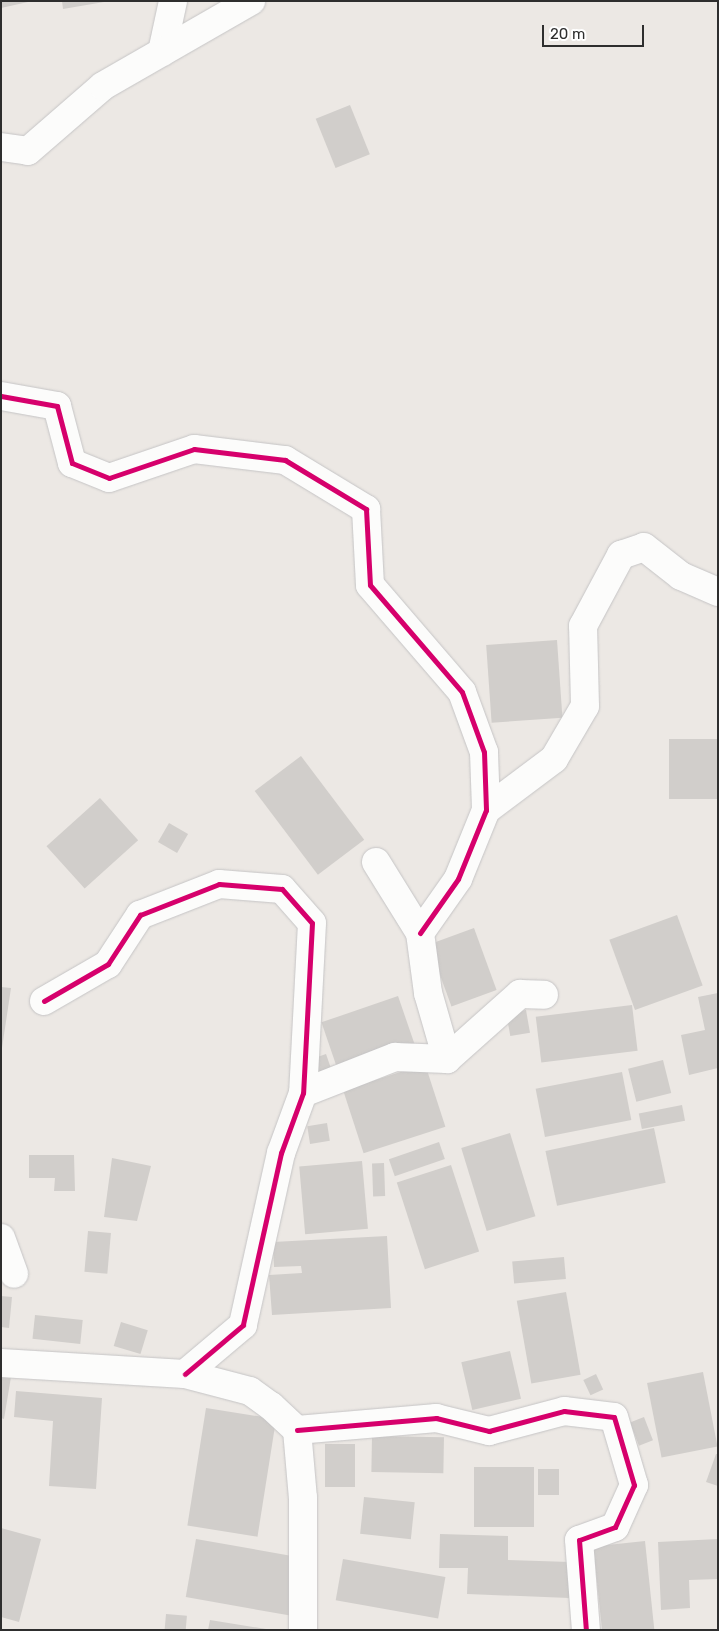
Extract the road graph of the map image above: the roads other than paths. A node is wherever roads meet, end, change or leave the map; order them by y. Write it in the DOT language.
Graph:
graph roads {
  1 [pos="173,1"];
  2 [pos="251,1"];
  3 [pos="162,52"];
  4 [pos="1,147"];
  5 [pos="1,396"];
  6 [pos="718,592"];
  7 [pos="486,810"];
  8 [pos="376,862"];
  9 [pos="420,933"];
  10 [pos="544,995"];
  11 [pos="44,1001"];
  12 [pos="447,1059"];
  13 [pos="303,1093"];
  14 [pos="1,1238"];
  15 [pos="14,1274"];
  16 [pos="1,1363"];
  17 [pos="185,1374"];
  18 [pos="297,1430"];
  19 [pos="303,1630"];
  20 [pos="586,1630"];
  1 -- 3 [label="street"];
  2 -- 3 [label="street"];
  3 -- 4 [label="street"];
  5 -- 7 [label="street"];
  6 -- 7 [label="street"];
  7 -- 9 [label="street"];
  8 -- 9 [label="street"];
  9 -- 12 [label="street"];
  10 -- 12 [label="street"];
  11 -- 13 [label="street"];
  12 -- 13 [label="street"];
  13 -- 17 [label="street"];
  14 -- 15 [label="street"];
  16 -- 17 [label="street"];
  17 -- 18 [label="street"];
  18 -- 19 [label="street"];
  18 -- 20 [label="street"];
}
